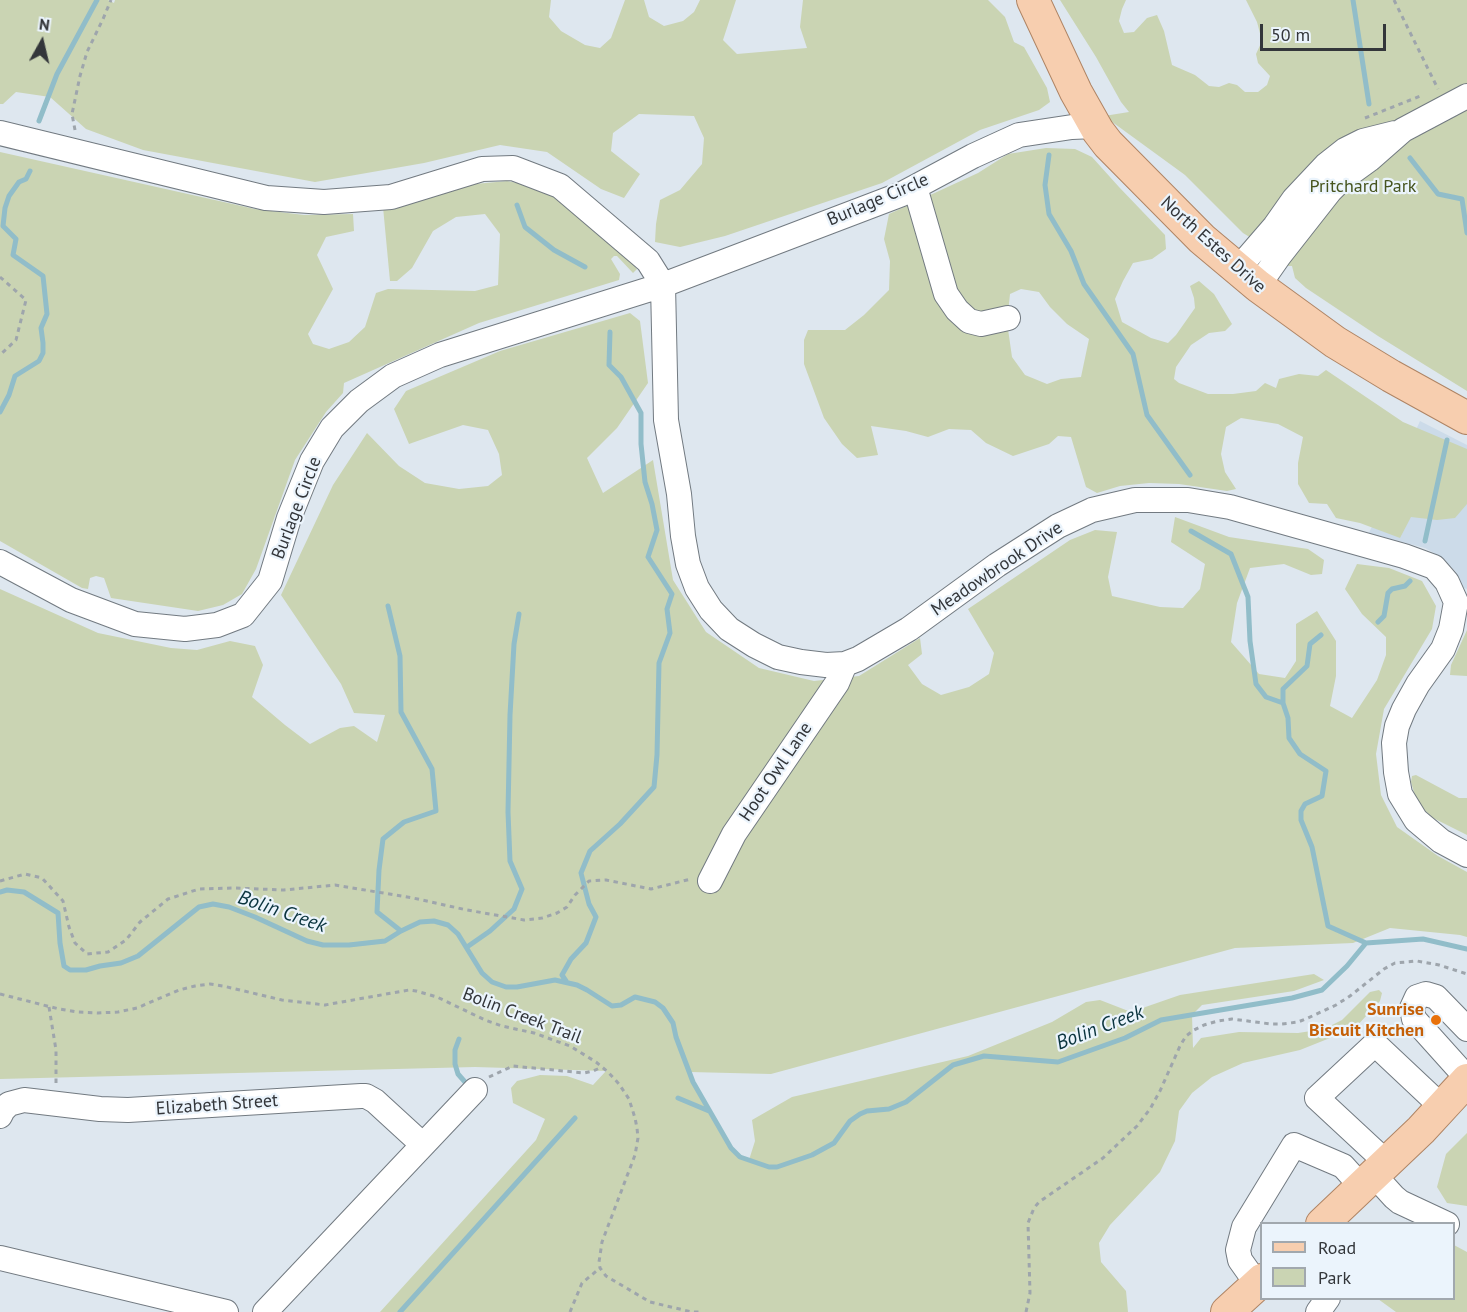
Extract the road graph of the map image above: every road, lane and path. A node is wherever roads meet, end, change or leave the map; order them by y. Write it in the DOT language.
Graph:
graph roads {
  1 [pos="111,0"];
  2 [pos="1033,0"];
  3 [pos="1394,0"];
  4 [pos="1457,101"];
  5 [pos="1094,126"];
  6 [pos="0,133"];
  7 [pos="67,150"];
  8 [pos="915,187"];
  9 [pos="0,277"];
  10 [pos="1247,278"];
  11 [pos="663,285"];
  12 [pos="1008,318"];
  13 [pos="0,355"];
  14 [pos="1467,418"];
  15 [pos="0,562"];
  16 [pos="845,664"];
  17 [pos="1467,855"];
  18 [pos="0,881"];
  19 [pos="710,881"];
  20 [pos="1467,974"];
  21 [pos="0,994"];
  22 [pos="49,1006"];
  23 [pos="1467,1029"];
  24 [pos="602,1067"];
  25 [pos="1467,1079"];
  26 [pos="474,1090"];
  27 [pos="56,1104"];
  28 [pos="1442,1107"];
  29 [pos="0,1116"];
  30 [pos="423,1145"];
  31 [pos="1374,1175"];
  32 [pos="1414,1218"];
  33 [pos="1324,1222"];
  34 [pos="1436,1222"];
  35 [pos="0,1258"];
  36 [pos="600,1268"];
  37 [pos="1259,1282"];
  38 [pos="1327,1300"];
  39 [pos="226,1312"];
  40 [pos="265,1312"];
  41 [pos="570,1312"];
  42 [pos="701,1312"];
  43 [pos="1026,1312"];
  44 [pos="1227,1312"];
  45 [pos="1318,1312"];
  1 -- 7 [label="path"];
  2 -- 5 [label="main road, North Estes Drive"];
  3 -- 4 [label="path"];
  4 -- 10 [label="street"];
  5 -- 8 [label="street, Burlage Circle"];
  5 -- 10 [label="main road, North Estes Drive"];
  6 -- 7 [label="street"];
  7 -- 11 [label="street"];
  8 -- 11 [label="street, Burlage Circle"];
  8 -- 12 [label="street"];
  9 -- 13 [label="path"];
  10 -- 14 [label="main road, North Estes Drive"];
  11 -- 15 [label="street, Burlage Circle"];
  11 -- 16 [label="street, Meadowbrook Drive"];
  16 -- 17 [label="street, Meadowbrook Drive"];
  16 -- 19 [label="street, Hoot Owl Lane"];
  18 -- 19 [label="path"];
  20 -- 43 [label="path"];
  21 -- 22 [label="path, Bolin Creek Trail"];
  22 -- 24 [label="path, Bolin Creek Trail"];
  22 -- 27 [label="path"];
  23 -- 25 [label="street"];
  24 -- 26 [label="path"];
  24 -- 36 [label="path, Bolin Creek Trail"];
  25 -- 28 [label="main road"];
  26 -- 30 [label="street"];
  27 -- 29 [label="street, Elizabeth Street"];
  27 -- 30 [label="street, Elizabeth Street"];
  28 -- 31 [label="main road"];
  28 -- 31 [label="street"];
  30 -- 40 [label="street"];
  31 -- 32 [label="street"];
  31 -- 33 [label="main road"];
  31 -- 37 [label="street"];
  32 -- 34 [label="street"];
  35 -- 39 [label="street"];
  36 -- 41 [label="path"];
  36 -- 42 [label="path"];
  37 -- 44 [label="main road"];
  38 -- 45 [label="street"];
}
